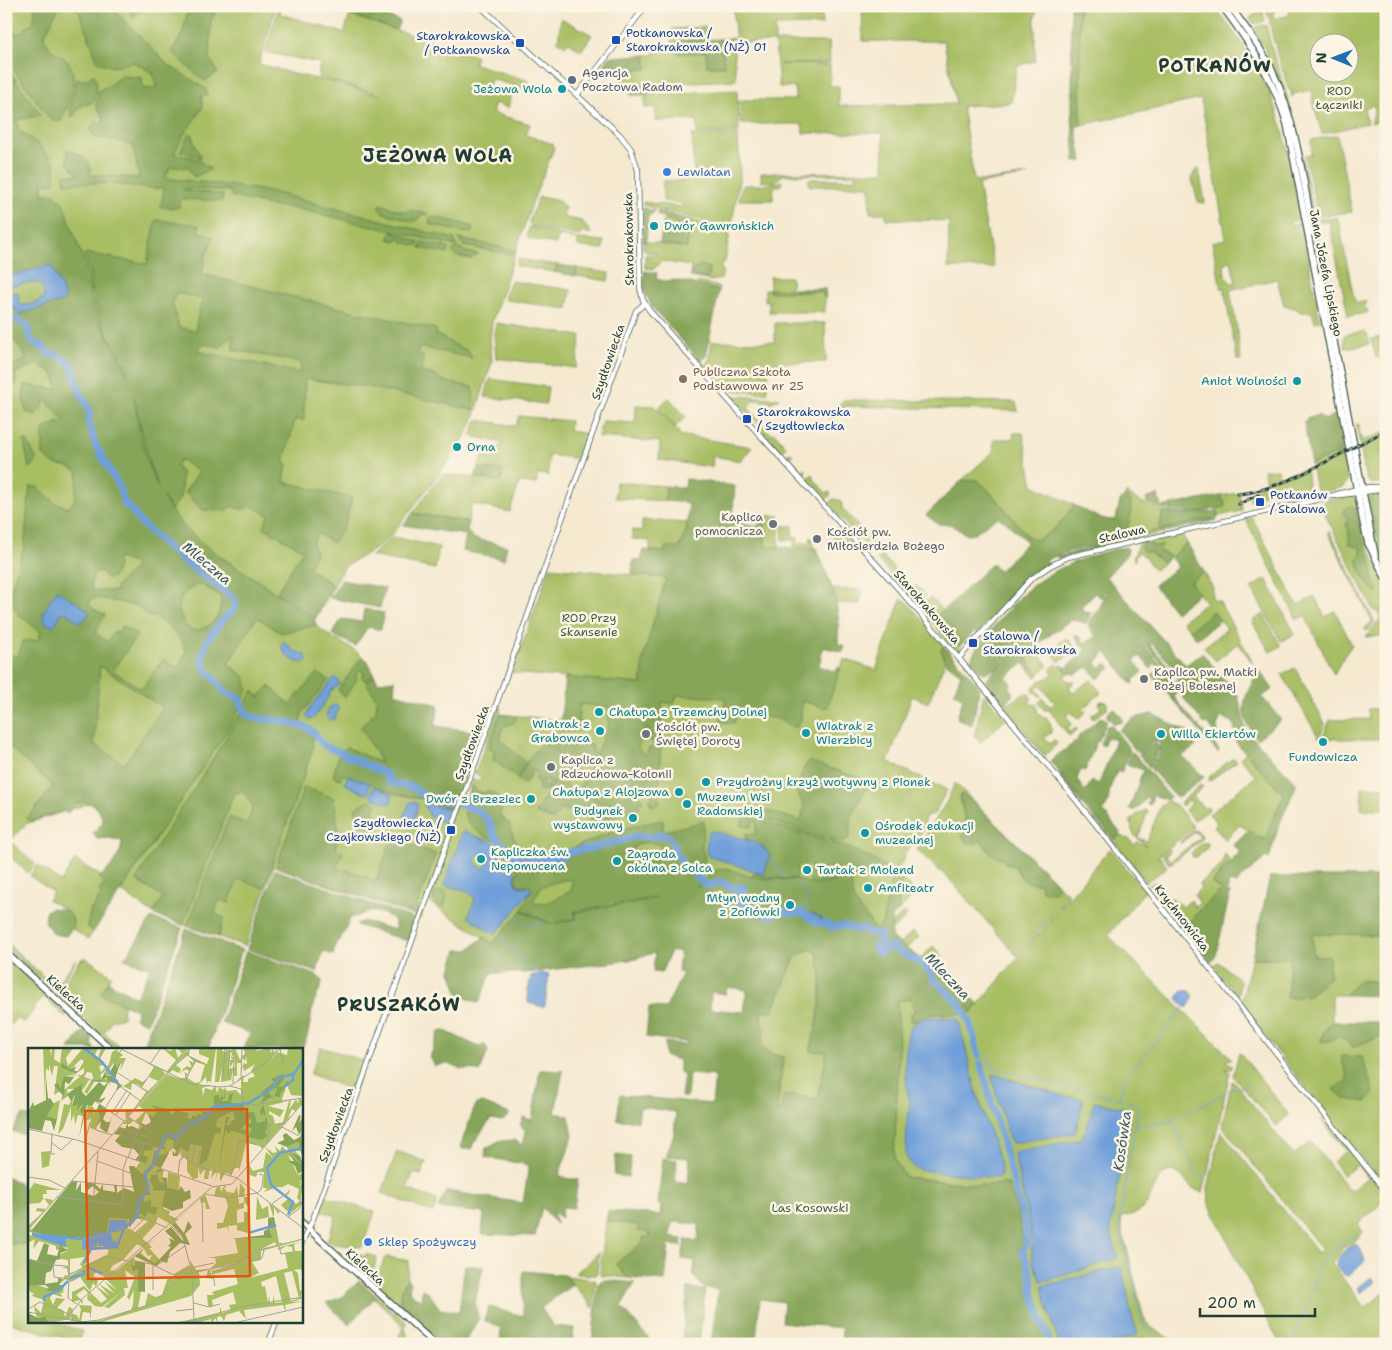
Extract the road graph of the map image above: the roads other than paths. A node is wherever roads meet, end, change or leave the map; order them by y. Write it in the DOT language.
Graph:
graph roads {
  1 [pos="480,6"];
  2 [pos="646,6"];
  3 [pos="1222,6"];
  4 [pos="1230,6"];
  5 [pos="577,95"];
  6 [pos="646,306"];
  7 [pos="1386,488"];
  8 [pos="1360,490"];
  9 [pos="1386,579"];
  10 [pos="959,658"];
  11 [pos="6,953"];
  12 [pos="110,1048"];
  13 [pos="1386,1192"];
  14 [pos="302,1223"];
  15 [pos="308,1229"];
  16 [pos="302,1242"];
  17 [pos="277,1322"];
  18 [pos="268,1344"];
  19 [pos="435,1344"];
  1 -- 5 [label="street, Starokrakowska"];
  2 -- 5 [label="street"];
  3 -- 8 [label="main road, Jana Józefa Lipskiego"];
  4 -- 8 [label="main road, Jana Józefa Lipskiego"];
  5 -- 6 [label="street, Starokrakowska"];
  6 -- 10 [label="street, Starokrakowska"];
  6 -- 15 [label="street, Szydłowiecka"];
  7 -- 8 [label="street, Stalowa"];
  8 -- 9 [label="main road, Jana Józefa Lipskiego"];
  8 -- 10 [label="street, Stalowa"];
  10 -- 13 [label="street, Krychnowicka"];
  11 -- 12 [label="main road, Kielecka"];
  14 -- 15 [label="main road, Kielecka"];
  15 -- 16 [label="street, Szydłowiecka"];
  15 -- 19 [label="main road, Kielecka"];
  17 -- 18 [label="street"];
}
